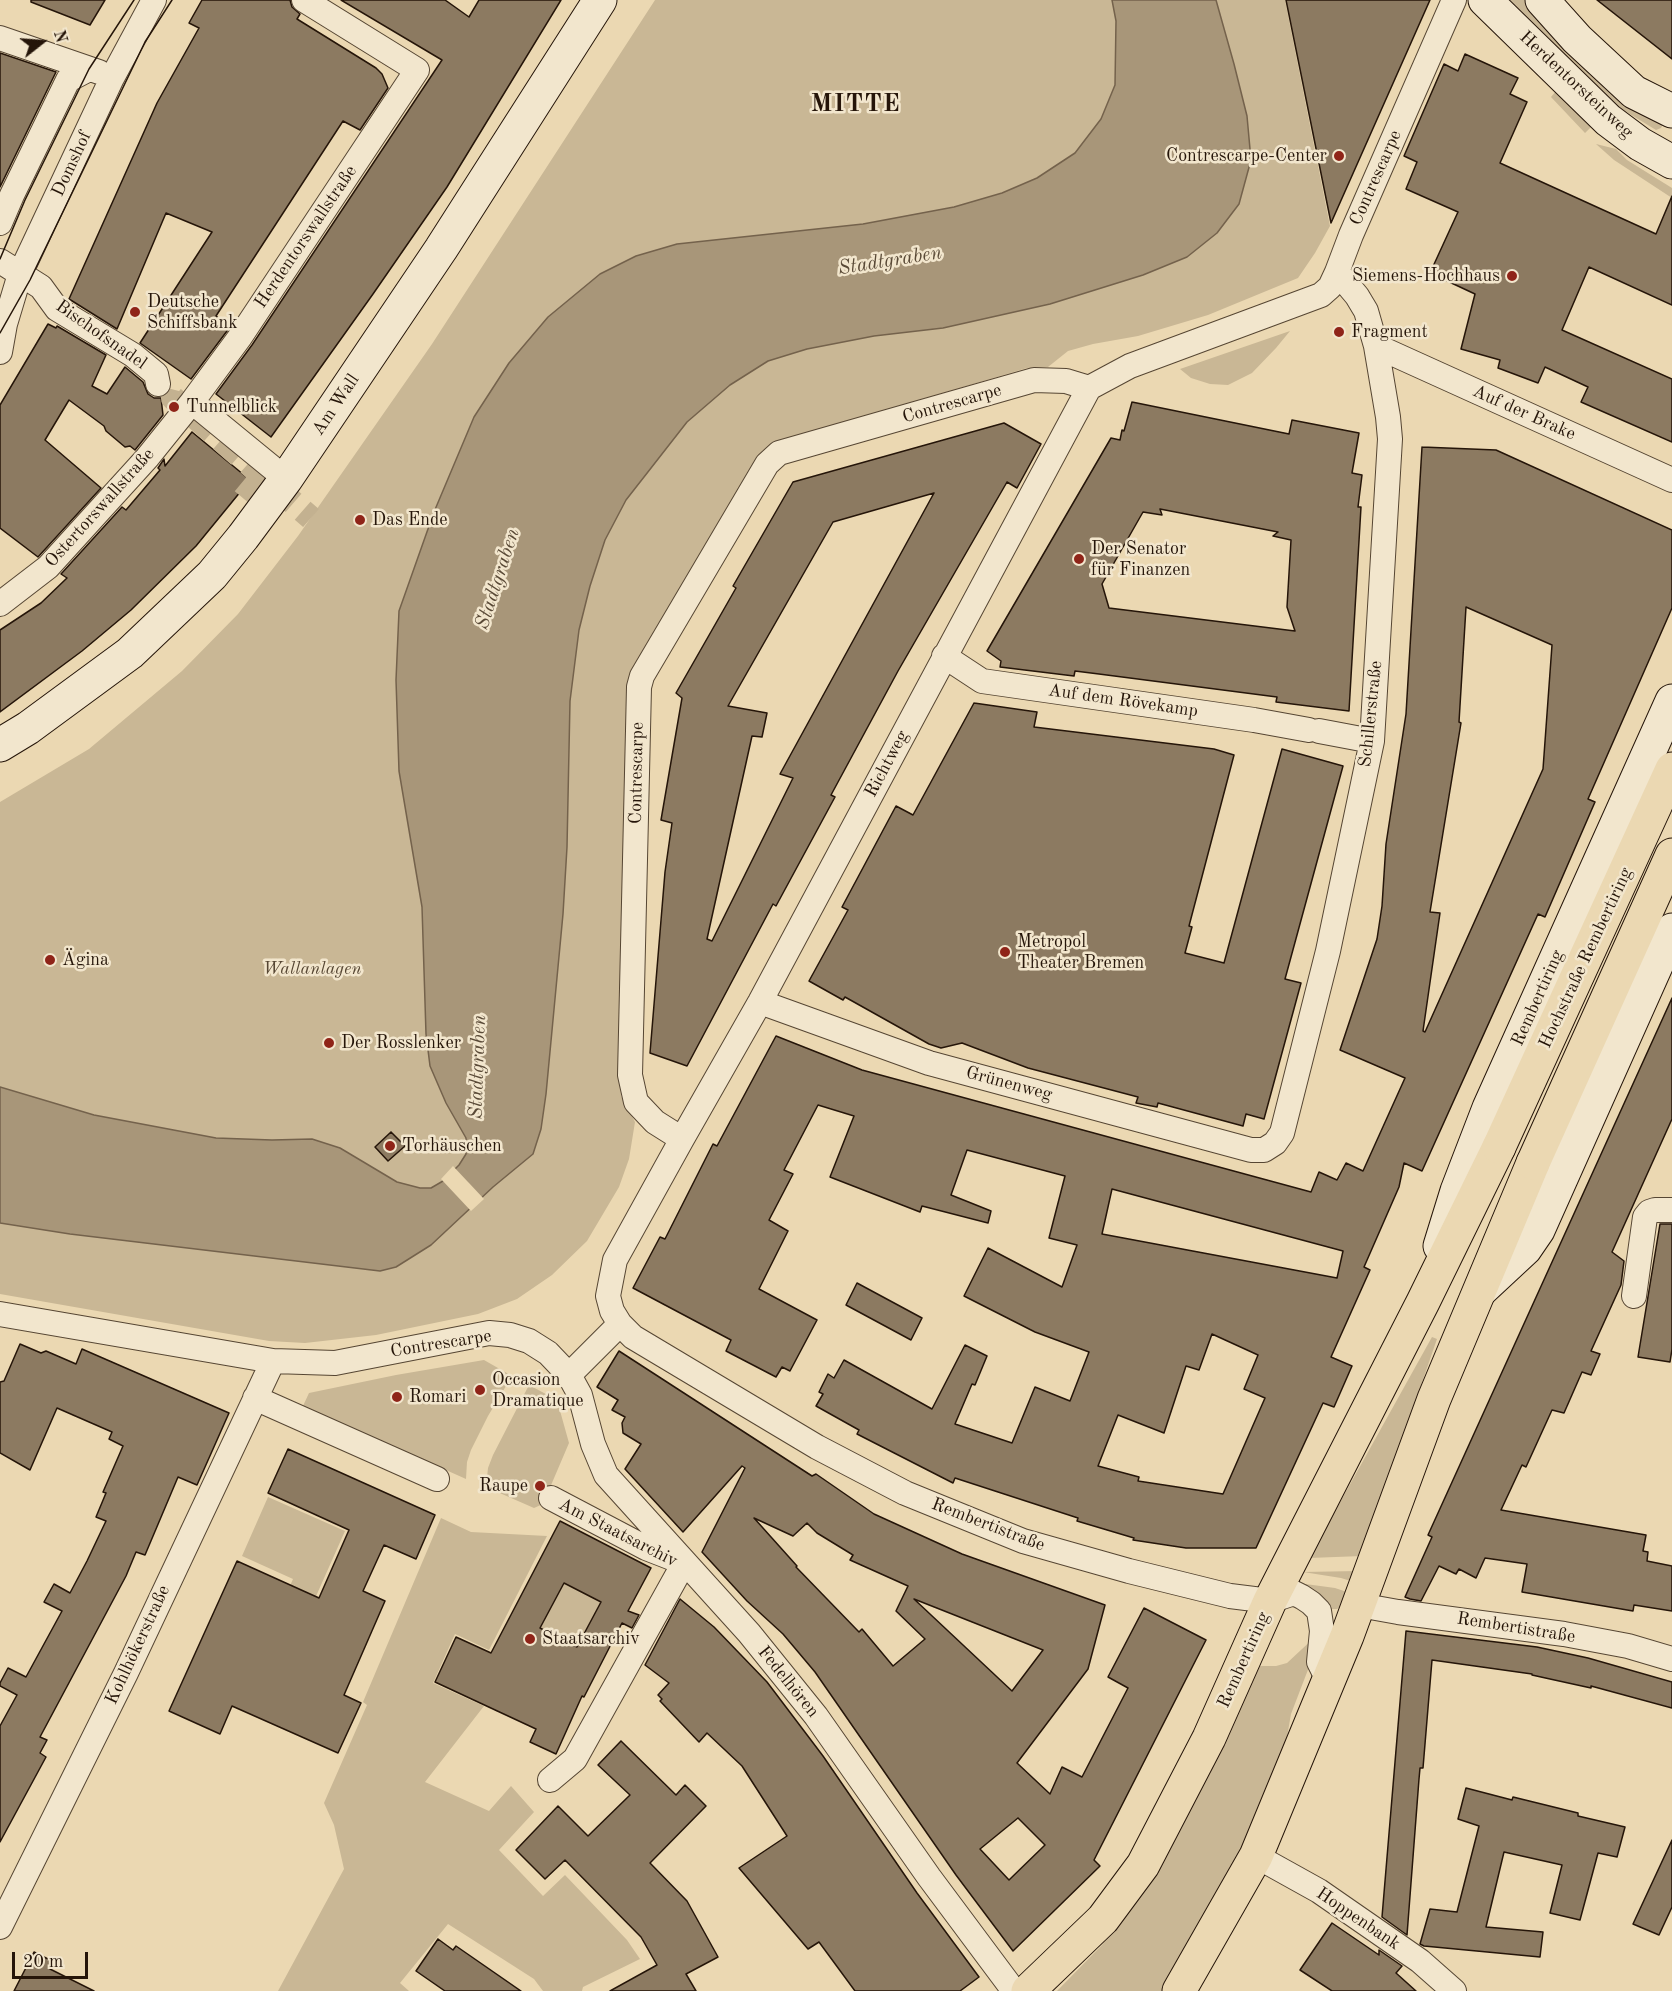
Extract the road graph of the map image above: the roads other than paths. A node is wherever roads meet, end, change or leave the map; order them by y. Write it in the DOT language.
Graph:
graph roads {
  1 [pos="154,0"];
  2 [pos="304,0"];
  3 [pos="600,0"];
  4 [pos="1454,0"];
  5 [pos="1485,0"];
  6 [pos="1542,0"];
  7 [pos="0,38"];
  8 [pos="89,69"];
  9 [pos="112,78"];
  10 [pos="1672,111"];
  11 [pos="1668,151"];
  12 [pos="0,223"];
  13 [pos="0,261"];
  14 [pos="1337,272"];
  15 [pos="20,274"];
  16 [pos="1376,346"];
  17 [pos="0,352"];
  18 [pos="170,387"];
  19 [pos="1089,388"];
  20 [pos="286,479"];
  21 [pos="1672,480"];
  22 [pos="0,604"];
  23 [pos="944,656"];
  24 [pos="1672,702"];
  25 [pos="1372,741"];
  26 [pos="0,745"];
  27 [pos="1672,769"];
  28 [pos="1672,855"];
  29 [pos="1672,930"];
  30 [pos="760,1002"];
  31 [pos="682,1139"];
  32 [pos="1499,1147"];
  33 [pos="1264,1150"];
  34 [pos="1672,1210"];
  35 [pos="1482,1288"];
  36 [pos="1635,1296"];
  37 [pos="1423,1302"];
  38 [pos="0,1314"];
  39 [pos="620,1324"];
  40 [pos="273,1361"];
  41 [pos="569,1375"];
  42 [pos="255,1398"];
  43 [pos="437,1479"];
  44 [pos="551,1498"];
  45 [pos="684,1563"];
  46 [pos="1269,1601"];
  47 [pos="1359,1605"];
  48 [pos="1672,1659"];
  49 [pos="1328,1680"];
  50 [pos="550,1780"];
  51 [pos="1256,1856"];
  52 [pos="0,1927"];
  53 [pos="1014,1991"];
  54 [pos="1028,1991"];
  55 [pos="1179,1991"];
  56 [pos="1454,1991"];
  1 -- 9 [label="street, Domshof"];
  2 -- 18 [label="street, Herdentorswallstraße"];
  3 -- 20 [label="main road, Am Wall"];
  4 -- 14 [label="street, Contrescarpe"];
  5 -- 11 [label="main road, Herdentorsteinweg"];
  6 -- 10 [label="main road, Herdentorsteinweg"];
  7 -- 8 [label="street"];
  8 -- 9 [label="street"];
  8 -- 12 [label="street"];
  9 -- 15 [label="street, Domshof"];
  13 -- 15 [label="street"];
  14 -- 16 [label="street, Schillerstraße"];
  14 -- 19 [label="street, Contrescarpe"];
  15 -- 17 [label="street, Domshof"];
  15 -- 18 [label="street, Bischofsnadel"];
  16 -- 21 [label="street, Auf der Brake"];
  16 -- 25 [label="street, Schillerstraße"];
  18 -- 20 [label="street, Bischofsnadel"];
  18 -- 22 [label="street, Ostertorswallstraße"];
  19 -- 23 [label="street, Richtweg"];
  19 -- 31 [label="street, Contrescarpe"];
  20 -- 26 [label="main road, Am Wall"];
  23 -- 25 [label="street, Auf dem Rövekamp"];
  23 -- 30 [label="street, Richtweg"];
  24 -- 37 [label="main road, Rembertiring"];
  25 -- 33 [label="street, Schillerstraße"];
  27 -- 32 [label="main road, Hochstraße Rembertiring"];
  28 -- 35 [label="main road, Hochstraße Rembertiring"];
  29 -- 35 [label="main road"];
  30 -- 31 [label="street, Richtweg"];
  30 -- 33 [label="street, Grünenweg"];
  31 -- 39 [label="street"];
  32 -- 37 [label="main road, Rembertiring"];
  34 -- 36 [label="street"];
  35 -- 47 [label="main road"];
  37 -- 46 [label="main road, Rembertiring"];
  38 -- 40 [label="street, Contrescarpe"];
  39 -- 41 [label="street"];
  39 -- 46 [label="street, Rembertistraße"];
  40 -- 41 [label="street, Contrescarpe"];
  40 -- 42 [label="street, Kohlhökerstraße"];
  41 -- 45 [label="street, Fedelhören"];
  42 -- 43 [label="street"];
  42 -- 52 [label="street, Kohlhökerstraße"];
  44 -- 45 [label="street, Am Staatsarchiv"];
  45 -- 50 [label="street, Am Staatsarchiv"];
  45 -- 53 [label="street, Fedelhören"];
  46 -- 49 [label="street, Rembertistraße"];
  46 -- 54 [label="main road, Rembertiring"];
  47 -- 48 [label="street, Rembertistraße"];
  47 -- 49 [label="main road"];
  49 -- 51 [label="main road"];
  51 -- 55 [label="main road"];
  51 -- 56 [label="street, Hoppenbank"];
}
